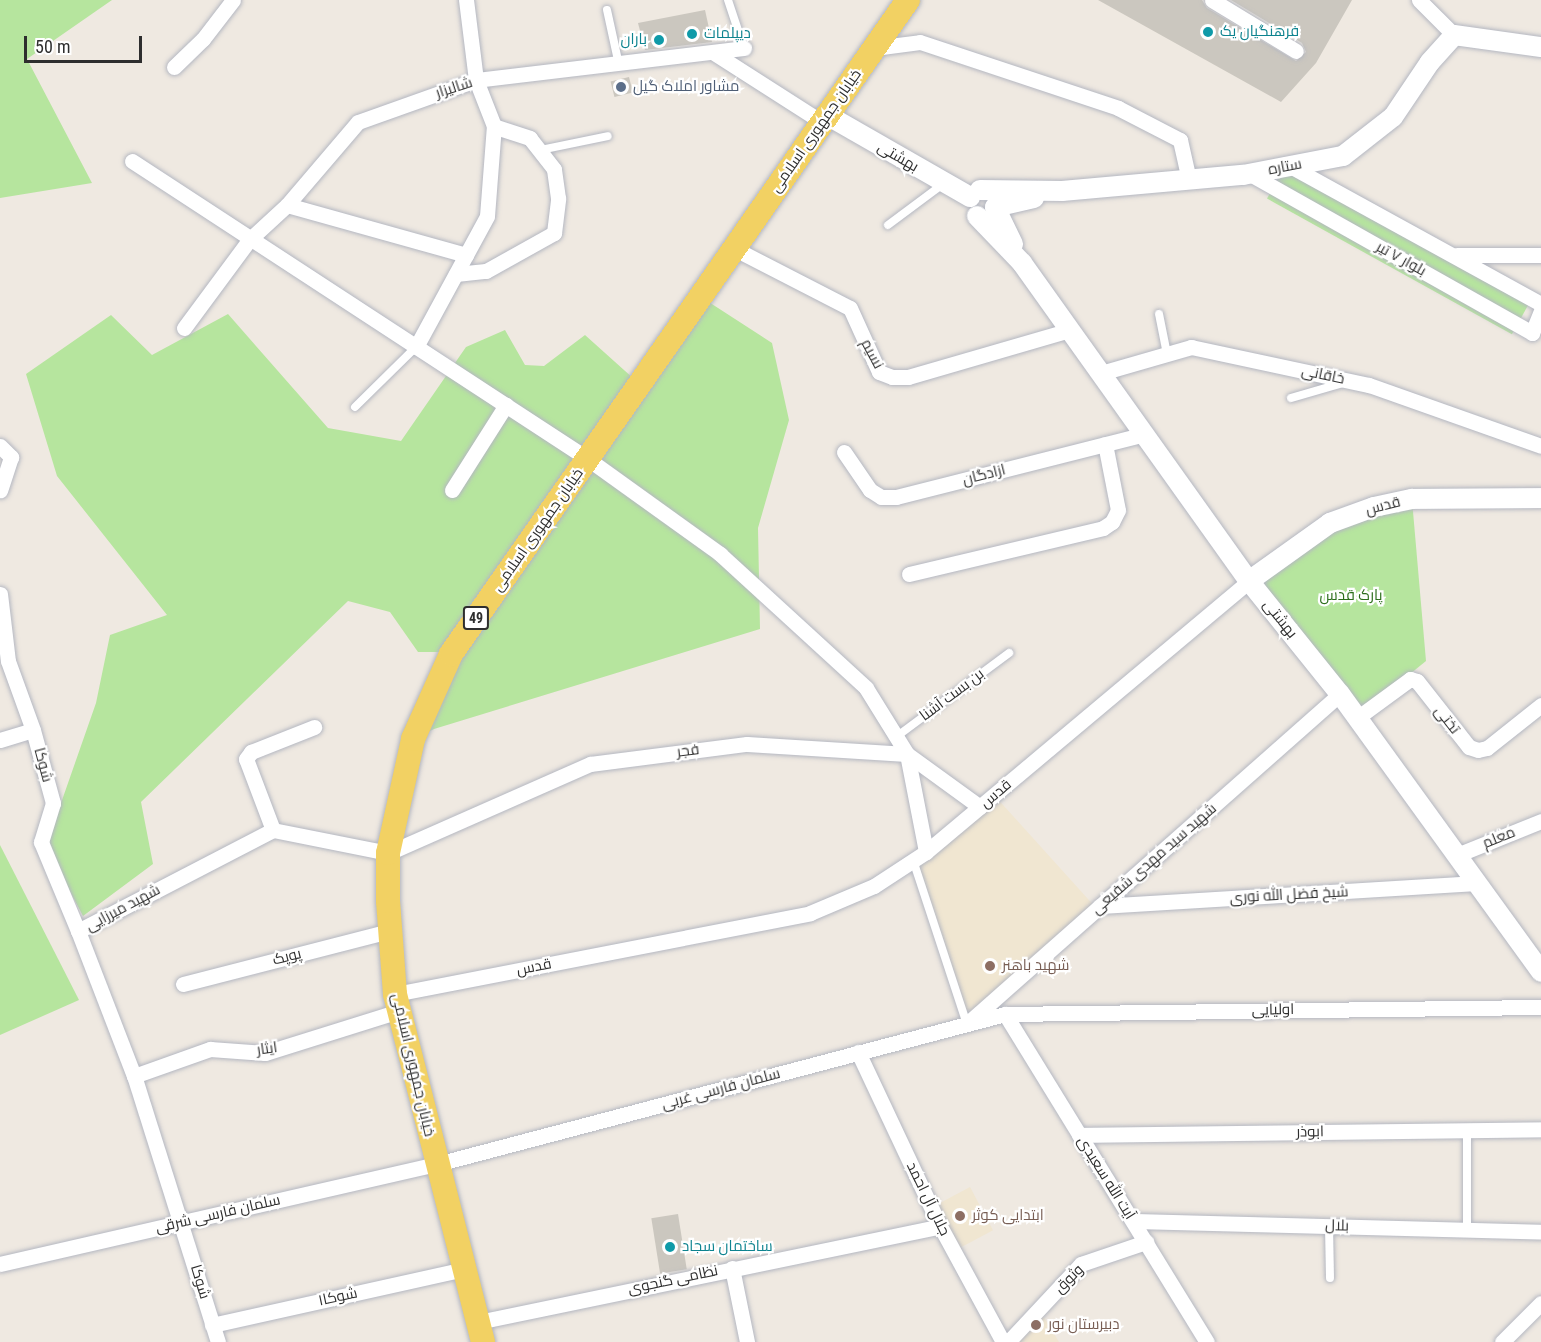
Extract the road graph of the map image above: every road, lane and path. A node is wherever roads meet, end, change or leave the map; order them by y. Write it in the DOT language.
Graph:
graph roads {
  1 [pos="233,0"];
  2 [pos="466,0"];
  3 [pos="728,0"];
  4 [pos="908,0"];
  5 [pos="1212,0"];
  6 [pos="1419,0"];
  7 [pos="608,10"];
  8 [pos="1454,35"];
  9 [pos="1541,47"];
  10 [pos="744,48"];
  11 [pos="874,48"];
  12 [pos="1296,51"];
  13 [pos="714,53"];
  14 [pos="620,66"];
  15 [pos="174,67"];
  16 [pos="476,80"];
  17 [pos="824,118"];
  18 [pos="494,126"];
  19 [pos="608,136"];
  20 [pos="540,150"];
  21 [pos="132,161"];
  22 [pos="1290,166"];
  23 [pos="1250,174"];
  24 [pos="1189,180"];
  25 [pos="944,183"];
  26 [pos="1062,191"];
  27 [pos="975,194"];
  28 [pos="287,205"];
  29 [pos="986,212"];
  30 [pos="888,225"];
  31 [pos="249,240"];
  32 [pos="735,249"];
  33 [pos="466,255"];
  34 [pos="1454,255"];
  35 [pos="1541,255"];
  36 [pos="456,274"];
  37 [pos="1541,304"];
  38 [pos="1541,311"];
  39 [pos="1159,314"];
  40 [pos="184,328"];
  41 [pos="1070,330"];
  42 [pos="416,347"];
  43 [pos="1167,354"];
  44 [pos="1101,373"];
  45 [pos="1350,381"];
  46 [pos="1291,399"];
  47 [pos="506,405"];
  48 [pos="355,407"];
  49 [pos="1144,434"];
  50 [pos="1105,444"];
  51 [pos="0,446"];
  52 [pos="1541,446"];
  53 [pos="844,452"];
  54 [pos="588,459"];
  55 [pos="0,490"];
  56 [pos="452,490"];
  57 [pos="1541,498"];
  58 [pos="909,574"];
  59 [pos="1249,581"];
  60 [pos="1,602"];
  61 [pos="1009,653"];
  62 [pos="4,662"];
  63 [pos="1341,694"];
  64 [pos="1541,705"];
  65 [pos="1357,718"];
  66 [pos="314,727"];
  67 [pos="33,730"];
  68 [pos="896,737"];
  69 [pos="0,740"];
  70 [pos="907,754"];
  71 [pos="980,807"];
  72 [pos="1541,821"];
  73 [pos="273,830"];
  74 [pos="388,853"];
  75 [pos="1457,855"];
  76 [pos="920,856"];
  77 [pos="1477,884"];
  78 [pos="1101,906"];
  79 [pos="78,931"];
  80 [pos="390,931"];
  81 [pos="1538,964"];
  82 [pos="183,984"];
  83 [pos="397,1003"];
  84 [pos="1541,1007"];
  85 [pos="1005,1014"];
  86 [pos="967,1024"];
  87 [pos="858,1052"];
  88 [pos="134,1076"];
  89 [pos="1541,1129"];
  90 [pos="1467,1130"];
  91 [pos="1079,1135"];
  92 [pos="437,1164"];
  93 [pos="1133,1221"];
  94 [pos="182,1222"];
  95 [pos="940,1226"];
  96 [pos="1329,1226"];
  97 [pos="1467,1230"];
  98 [pos="1541,1232"];
  99 [pos="1146,1242"];
  100 [pos="0,1264"];
  101 [pos="732,1268"];
  102 [pos="464,1269"];
  103 [pos="1330,1278"];
  104 [pos="1541,1303"];
  105 [pos="212,1325"];
  106 [pos="480,1332"];
  107 [pos="218,1342"];
  108 [pos="747,1342"];
  109 [pos="1003,1342"];
  110 [pos="1008,1342"];
  111 [pos="1207,1342"];
  112 [pos="1502,1342"];
  1 -- 15 [label="street"];
  2 -- 16 [label="street"];
  3 -- 10 [label="lane"];
  4 -- 11 [label="main road, خیابان جمهوری اسلامی / 49"];
  5 -- 12 [label="street"];
  6 -- 8 [label="street"];
  7 -- 14 [label="lane"];
  8 -- 9 [label="street"];
  8 -- 22 [label="street, ستاره"];
  10 -- 13 [label="street, شالیزار"];
  11 -- 17 [label="main road, خیابان جمهوری اسلامی / 49"];
  11 -- 24 [label="street"];
  13 -- 14 [label="street, شالیزار"];
  13 -- 17 [label="street"];
  14 -- 16 [label="street, شالیزار"];
  16 -- 18 [label="street"];
  16 -- 28 [label="street, شالیزار"];
  17 -- 25 [label="street, بهشتی"];
  17 -- 32 [label="main road, خیابان جمهوری اسلامی / 49"];
  18 -- 20 [label="street"];
  18 -- 33 [label="street"];
  19 -- 20 [label="lane"];
  20 -- 36 [label="street"];
  21 -- 31 [label="street"];
  22 -- 23 [label="street, ستاره"];
  22 -- 34 [label="street, بلوار ۷ تیر"];
  23 -- 24 [label="street, ستاره"];
  23 -- 38 [label="street, بلوار ۷ تیر"];
  24 -- 26 [label="street, ستاره"];
  25 -- 27 [label="street, بهشتی"];
  25 -- 30 [label="lane"];
  26 -- 27 [label="street"];
  26 -- 29 [label="street"];
  27 -- 29 [label="street, بهشتی"];
  28 -- 31 [label="street, شالیزار"];
  28 -- 33 [label="street"];
  29 -- 41 [label="street, بهشتی"];
  31 -- 40 [label="street, شالیزار"];
  31 -- 42 [label="street"];
  32 -- 41 [label="street, نسیم"];
  32 -- 54 [label="main road, خیابان جمهوری اسلامی / 49"];
  33 -- 36 [label="street"];
  34 -- 35 [label="street"];
  34 -- 37 [label="street, بلوار ۷ تیر"];
  36 -- 42 [label="street"];
  39 -- 43 [label="lane"];
  41 -- 44 [label="street, بهشتی"];
  42 -- 47 [label="street"];
  42 -- 48 [label="lane"];
  43 -- 44 [label="street, خاقانی"];
  43 -- 45 [label="street, خاقانی"];
  44 -- 49 [label="street, بهشتی"];
  45 -- 46 [label="lane"];
  45 -- 52 [label="street, خاقانی"];
  47 -- 54 [label="street"];
  47 -- 56 [label="street"];
  49 -- 50 [label="street, ازادگان"];
  49 -- 59 [label="street, بهشتی"];
  50 -- 53 [label="street, ازادگان"];
  50 -- 58 [label="street"];
  51 -- 55 [label="street"];
  54 -- 68 [label="street"];
  54 -- 74 [label="main road, خیابان جمهوری اسلامی / 49"];
  57 -- 59 [label="street, قدس"];
  59 -- 63 [label="street, بهشتی"];
  59 -- 71 [label="street, قدس"];
  60 -- 62 [label="street, شوکا"];
  61 -- 68 [label="lane, بن بست آشنا"];
  62 -- 67 [label="street, شوکا"];
  63 -- 65 [label="street, بهشتی"];
  63 -- 78 [label="street, شهید سید مهدی شفیعی"];
  64 -- 65 [label="street, تختی"];
  65 -- 75 [label="street, بهشتی"];
  66 -- 73 [label="street"];
  67 -- 69 [label="street"];
  67 -- 79 [label="street, شوکا"];
  68 -- 70 [label="street"];
  70 -- 71 [label="street"];
  70 -- 74 [label="street, فجر"];
  70 -- 76 [label="street"];
  71 -- 76 [label="street, قدس"];
  72 -- 75 [label="street, معلم"];
  73 -- 74 [label="street"];
  73 -- 79 [label="street, شهید میرزایی"];
  74 -- 80 [label="main road, خیابان جمهوری اسلامی / 49"];
  75 -- 77 [label="street, بهشتی"];
  76 -- 83 [label="street, قدس"];
  76 -- 86 [label="lane"];
  77 -- 78 [label="street, شیخ فضل الله نوری"];
  77 -- 81 [label="street, بهشتی"];
  78 -- 86 [label="street, شهید سید مهدی شفیعی"];
  79 -- 88 [label="street, شهید میرزایی"];
  80 -- 82 [label="street, پوپک"];
  80 -- 83 [label="main road, خیابان جمهوری اسلامی / 49"];
  83 -- 88 [label="street, ایثار"];
  83 -- 92 [label="main road, خیابان جمهوری اسلامی / 49"];
  84 -- 85 [label="street, اولیایی"];
  85 -- 86 [label="street, سلمان فارسی غربی"];
  85 -- 91 [label="street, آیت الله سعیدی"];
  86 -- 87 [label="street, سلمان فارسی غربی"];
  87 -- 92 [label="street, سلمان فارسی غربی"];
  87 -- 95 [label="street, جلال آل احمد"];
  88 -- 94 [label="street, شهید میرزایی"];
  89 -- 90 [label="street, ابوذر"];
  90 -- 91 [label="street, ابوذر"];
  90 -- 97 [label="lane"];
  91 -- 93 [label="street, آیت الله سعیدی"];
  92 -- 94 [label="street, سلمان فارسی شرقی"];
  92 -- 102 [label="main road, خیابان جمهوری اسلامی / 49"];
  93 -- 96 [label="street, بلال"];
  93 -- 99 [label="street, آیت الله سعیدی"];
  94 -- 100 [label="street, سلمان فارسی شرقی"];
  94 -- 105 [label="street, شوکا"];
  95 -- 101 [label="street, نظامی گنجوی"];
  95 -- 109 [label="street, جلال آل احمد"];
  96 -- 97 [label="street, بلال"];
  96 -- 103 [label="lane"];
  97 -- 98 [label="street, بلال"];
  99 -- 110 [label="street, وثوق"];
  99 -- 111 [label="street, آیت الله سعیدی"];
  101 -- 106 [label="street, نظامی گنجوی"];
  101 -- 108 [label="street"];
  102 -- 105 [label="street, شوکا۱"];
  102 -- 106 [label="main road, خیابان جمهوری اسلامی / 49"];
  104 -- 112 [label="street"];
  105 -- 107 [label="street, شوکا"];
}
